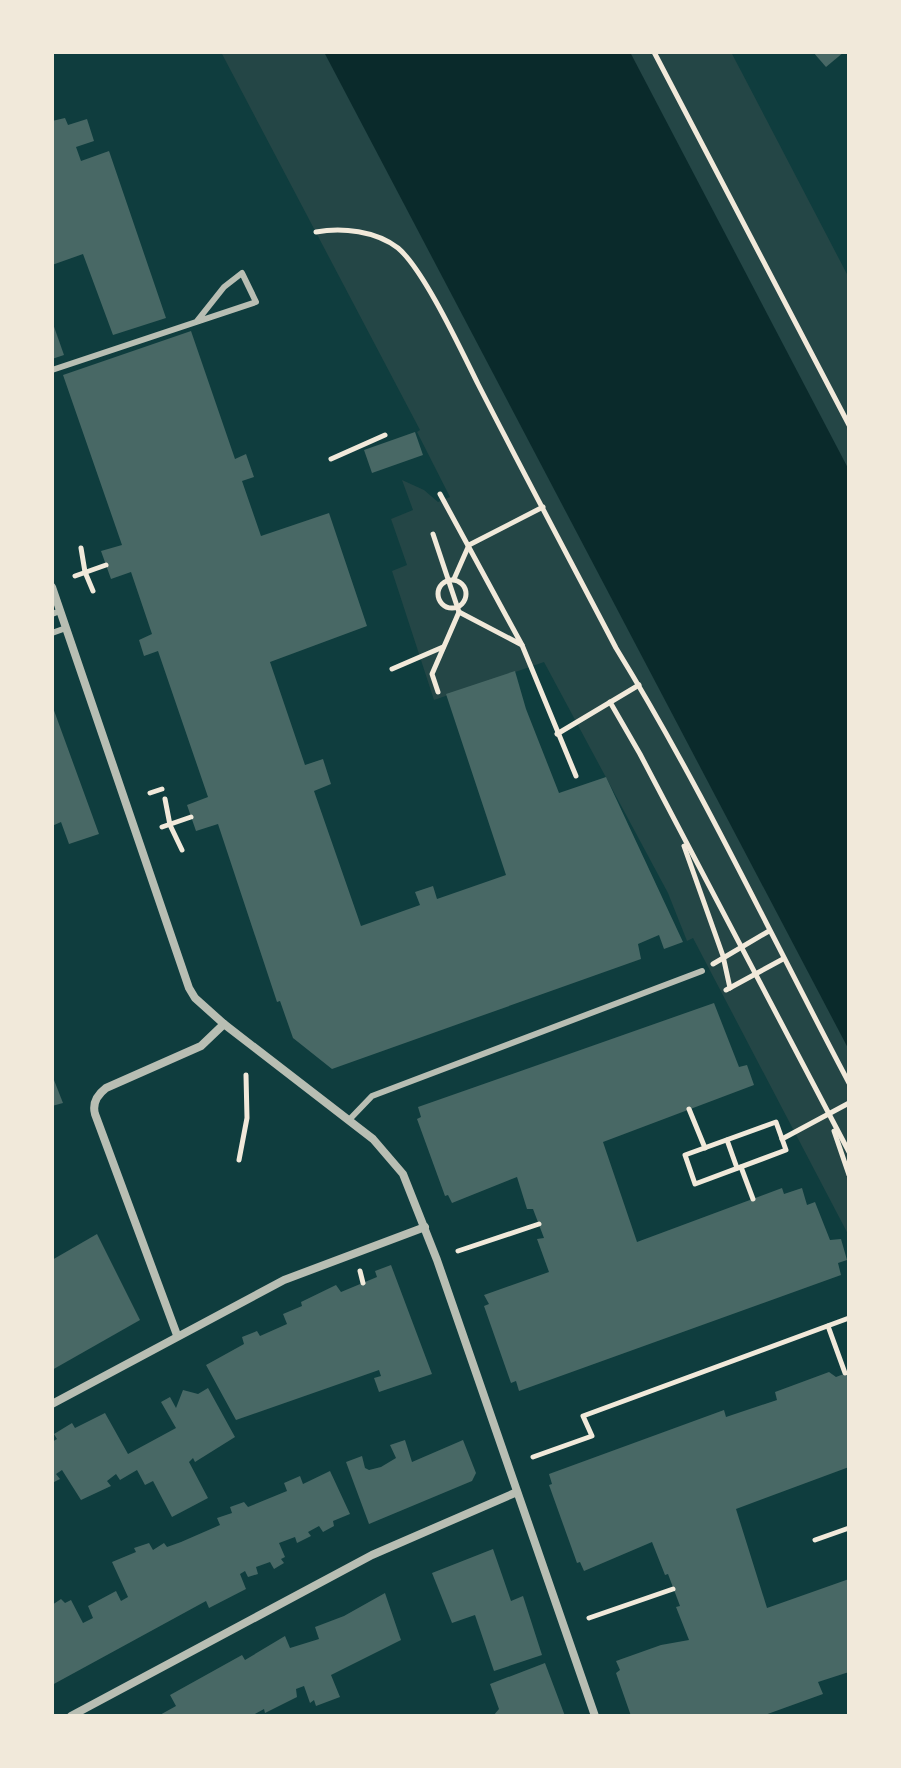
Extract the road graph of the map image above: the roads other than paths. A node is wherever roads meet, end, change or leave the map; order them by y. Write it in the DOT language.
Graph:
graph roads {
  1 [pos="197,321"];
  2 [pos="52,370"];
  3 [pos="52,587"];
  4 [pos="56,613"];
  5 [pos="66,628"];
  6 [pos="52,633"];
  7 [pos="705,969"];
  8 [pos="224,1024"];
  9 [pos="349,1120"];
  10 [pos="425,1227"];
  11 [pos="177,1335"];
  12 [pos="52,1404"];
  13 [pos="517,1492"];
  14 [pos="71,1716"];
  15 [pos="595,1716"];
  1 -- 1 [label="lane"];
  1 -- 2 [label="lane"];
  3 -- 4 [label="street"];
  4 -- 5 [label="street"];
  5 -- 6 [label="lane"];
  5 -- 8 [label="street"];
  7 -- 9 [label="lane"];
  8 -- 9 [label="street"];
  8 -- 11 [label="street"];
  9 -- 10 [label="street"];
  10 -- 11 [label="street"];
  10 -- 13 [label="street"];
  11 -- 12 [label="street"];
  13 -- 14 [label="street"];
  13 -- 15 [label="street"];
}
